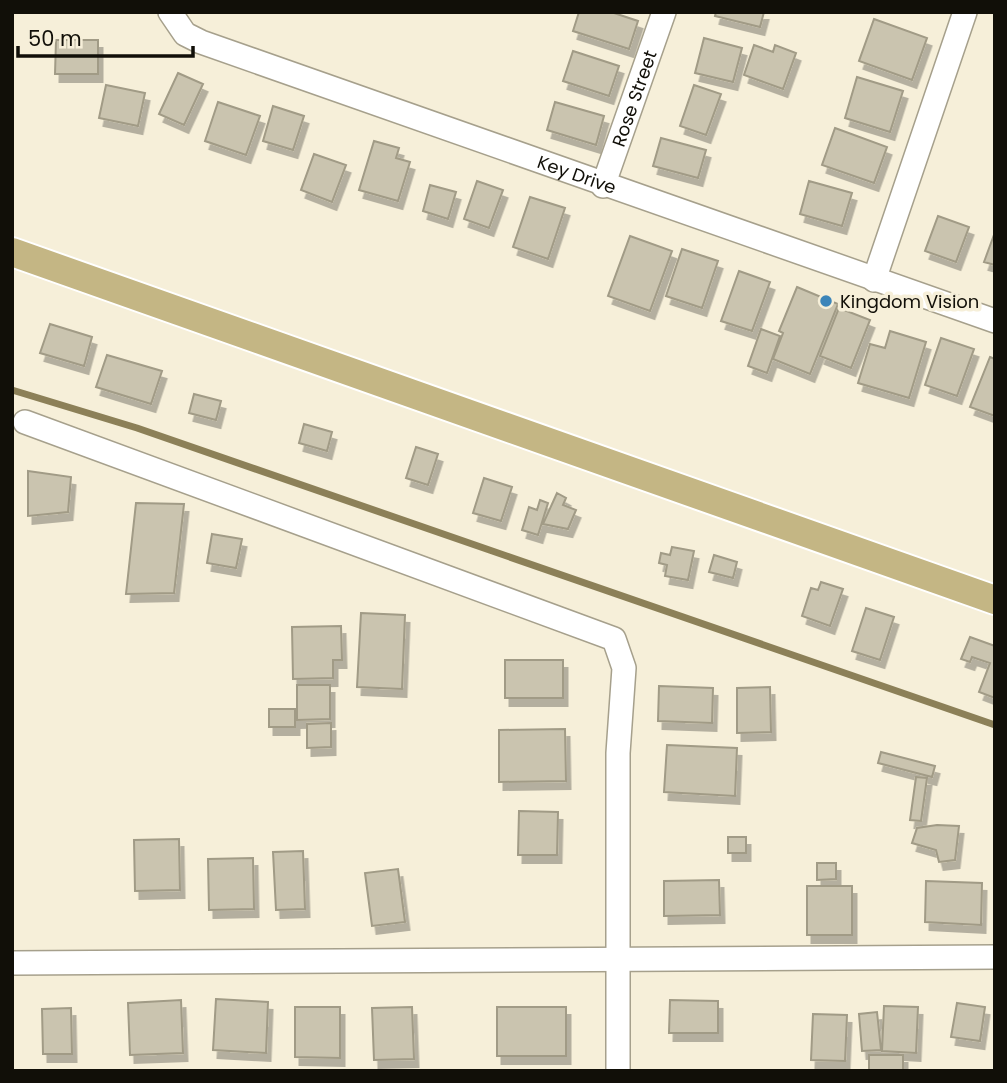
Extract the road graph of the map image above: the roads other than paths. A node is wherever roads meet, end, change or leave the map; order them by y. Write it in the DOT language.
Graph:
graph roads {
  1 [pos="170,12"];
  2 [pos="664,12"];
  3 [pos="965,12"];
  4 [pos="603,186"];
  5 [pos="12,252"];
  6 [pos="874,280"];
  7 [pos="995,321"];
  8 [pos="25,422"];
  9 [pos="995,600"];
  10 [pos="995,957"];
  11 [pos="618,960"];
  12 [pos="12,963"];
  13 [pos="618,1071"];
  1 -- 4 [label="street, Key Drive"];
  2 -- 4 [label="street, Rose Street"];
  3 -- 6 [label="street"];
  4 -- 6 [label="street, Key Drive"];
  5 -- 9 [label="main road"];
  6 -- 7 [label="street, Key Drive"];
  8 -- 11 [label="street"];
  10 -- 11 [label="street"];
  11 -- 12 [label="street"];
  11 -- 13 [label="street"];
}
